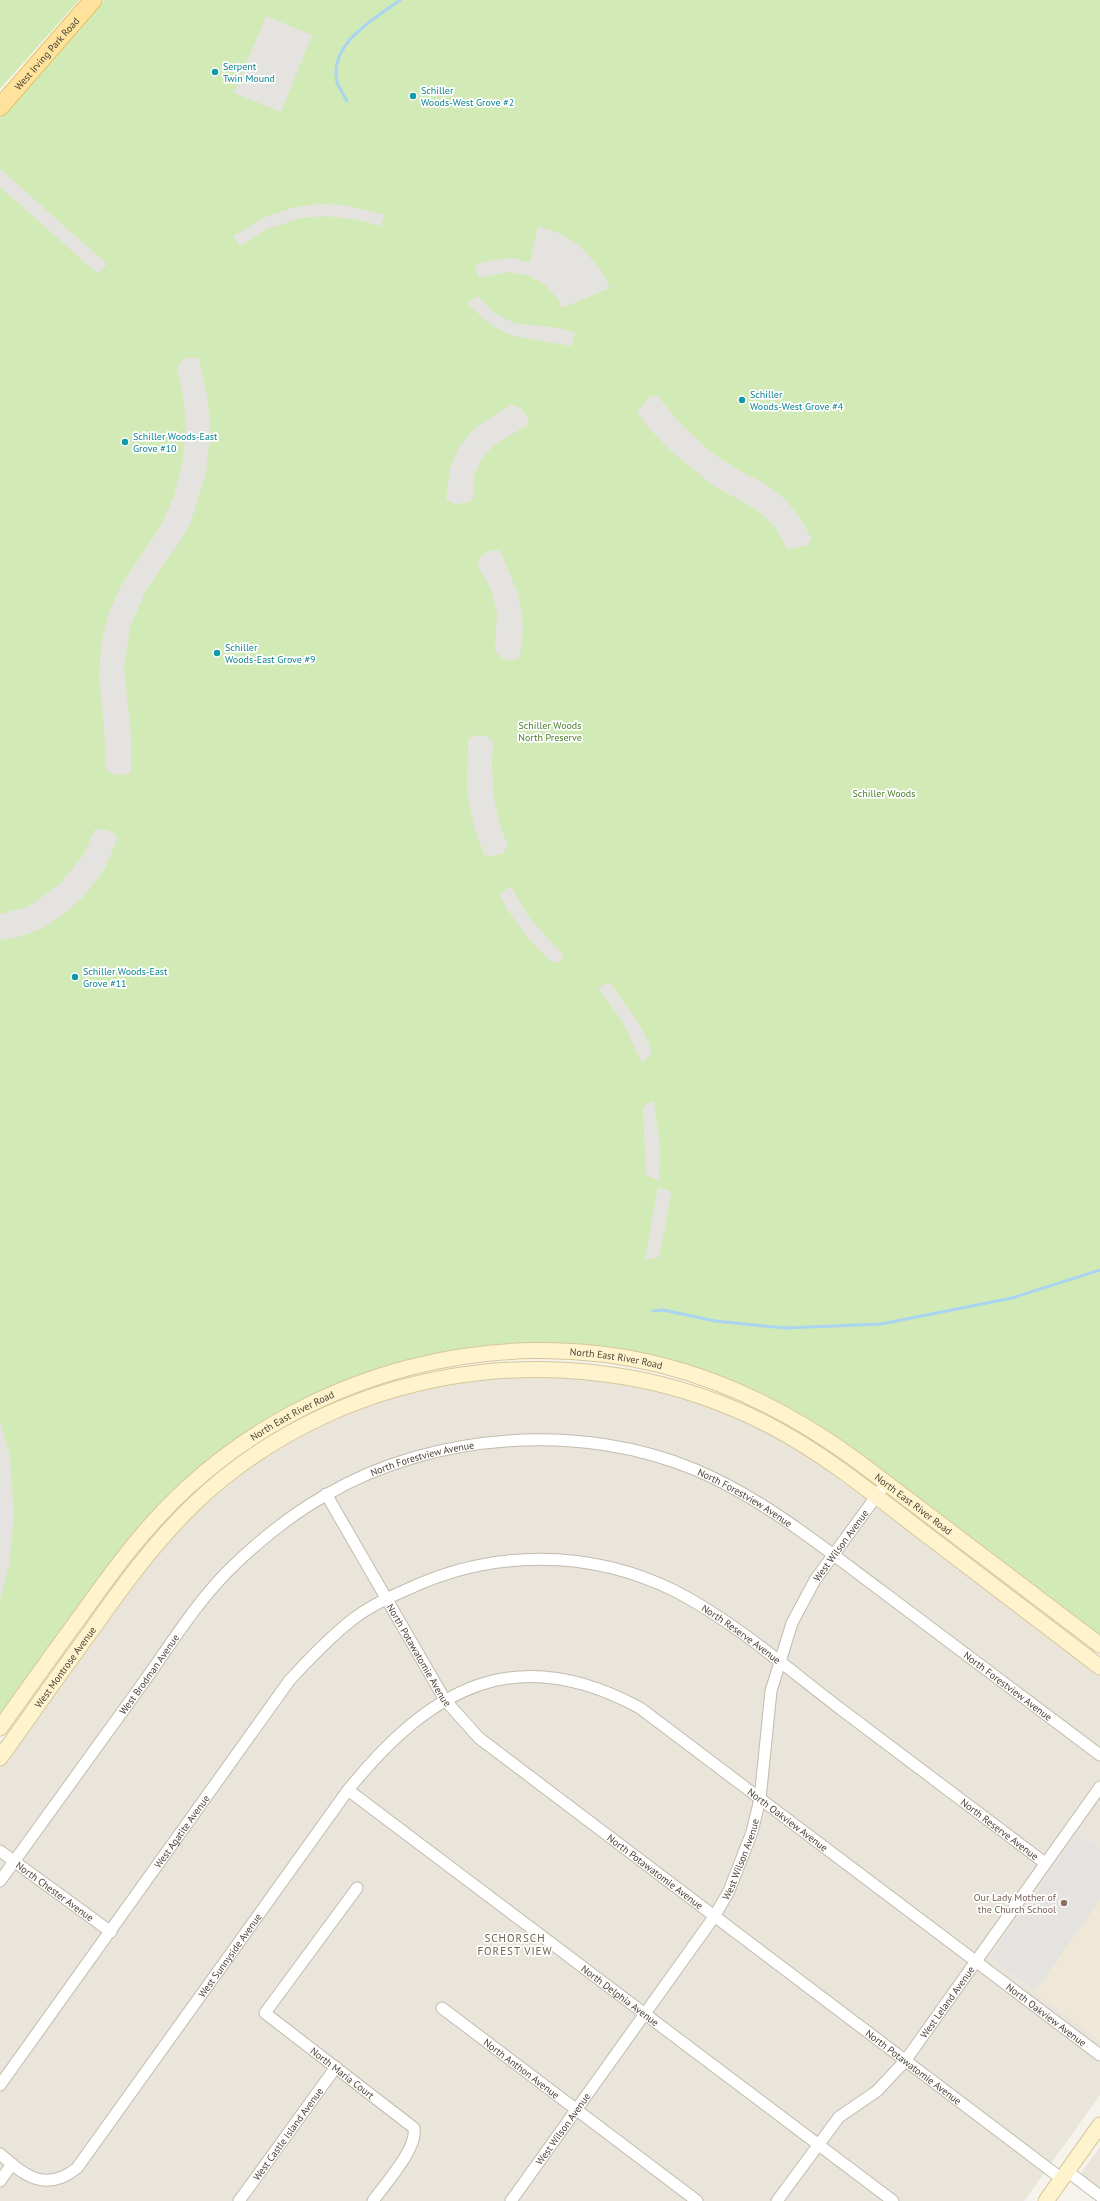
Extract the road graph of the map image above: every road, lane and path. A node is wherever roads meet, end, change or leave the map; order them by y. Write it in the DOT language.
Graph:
graph roads {
  1 [pos="94,0"];
  2 [pos="0,107"];
  3 [pos="886,1483"];
  4 [pos="326,1494"];
  5 [pos="876,1497"];
  6 [pos="833,1554"];
  7 [pos="116,1566"];
  8 [pos="130,1576"];
  9 [pos="385,1599"];
  10 [pos="1100,1645"];
  11 [pos="780,1662"];
  12 [pos="1100,1667"];
  13 [pos="445,1700"];
  14 [pos="0,1728"];
  15 [pos="1100,1755"];
  16 [pos="0,1758"];
  17 [pos="1100,1787"];
  18 [pos="348,1790"];
  19 [pos="760,1799"];
  20 [pos="0,1851"];
  21 [pos="14,1861"];
  22 [pos="1045,1863"];
  23 [pos="0,1881"];
  24 [pos="357,1888"];
  25 [pos="714,1917"];
  26 [pos="110,1932"];
  27 [pos="975,1961"];
  28 [pos="442,2008"];
  29 [pos="644,2013"];
  30 [pos="1100,2055"];
  31 [pos="905,2061"];
  32 [pos="336,2068"];
  33 [pos="0,2085"];
  34 [pos="575,2110"];
  35 [pos="1100,2125"];
  36 [pos="818,2144"];
  37 [pos="0,2154"];
  38 [pos="12,2164"];
  39 [pos="1064,2175"];
  40 [pos="0,2180"];
  41 [pos="1100,2196"];
  42 [pos="240,2201"];
  43 [pos="373,2201"];
  44 [pos="511,2201"];
  45 [pos="697,2201"];
  46 [pos="777,2201"];
  47 [pos="893,2201"];
  48 [pos="1046,2201"];
  1 -- 2 [label="main road, West Irving Park Road"];
  3 -- 5 [label="street, West Wilson Avenue"];
  3 -- 7 [label="main road, North East River Road"];
  3 -- 10 [label="main road, North East River Road"];
  4 -- 6 [label="street, North Forestview Avenue"];
  4 -- 9 [label="street, North Potawatomie Avenue"];
  4 -- 21 [label="street, West Brodman Avenue"];
  5 -- 6 [label="street, West Wilson Avenue"];
  5 -- 8 [label="main road, North East River Road"];
  5 -- 12 [label="main road, North East River Road"];
  6 -- 11 [label="street, West Wilson Avenue"];
  6 -- 15 [label="street, North Forestview Avenue"];
  7 -- 14 [label="main road, West Montrose Avenue"];
  8 -- 16 [label="main road, West Montrose Avenue"];
  9 -- 11 [label="street, North Reserve Avenue"];
  9 -- 13 [label="street, North Potawatomie Avenue"];
  9 -- 26 [label="street, West Agatite Avenue"];
  11 -- 19 [label="street, West Wilson Avenue"];
  11 -- 22 [label="street, North Reserve Avenue"];
  13 -- 18 [label="street, West Sunnyside Avenue"];
  13 -- 19 [label="street, North Oakview Avenue"];
  13 -- 25 [label="street, North Potawatomie Avenue"];
  17 -- 22 [label="street, West Leland Avenue"];
  18 -- 29 [label="street, North Delphia Avenue"];
  18 -- 38 [label="street, West Sunnyside Avenue"];
  19 -- 25 [label="street, West Wilson Avenue"];
  19 -- 27 [label="street, North Oakview Avenue"];
  20 -- 21 [label="street, North Chester Avenue"];
  21 -- 23 [label="street, West Brodman Avenue"];
  21 -- 26 [label="street, North Chester Avenue"];
  22 -- 27 [label="street, West Leland Avenue"];
  24 -- 32 [label="street, North Maria Court"];
  25 -- 29 [label="street, West Wilson Avenue"];
  25 -- 31 [label="street, North Potawatomie Avenue"];
  26 -- 33 [label="street, West Agatite Avenue"];
  27 -- 30 [label="street, North Oakview Avenue"];
  27 -- 31 [label="street, West Leland Avenue"];
  28 -- 34 [label="street, North Anthon Avenue"];
  29 -- 34 [label="street, West Wilson Avenue"];
  29 -- 36 [label="street, North Delphia Avenue"];
  31 -- 36 [label="street, West Leland Avenue"];
  31 -- 39 [label="street, North Potawatomie Avenue"];
  32 -- 42 [label="street, West Castle Island Avenue"];
  32 -- 43 [label="street, North Maria Court"];
  34 -- 44 [label="street, West Wilson Avenue"];
  34 -- 45 [label="street, North Anthon Avenue"];
  35 -- 39 [label="main road"];
  36 -- 46 [label="street, West Leland Avenue"];
  36 -- 47 [label="street, North Delphia Avenue"];
  37 -- 38 [label="street"];
  38 -- 40 [label="street"];
  39 -- 41 [label="street, North Potawatomie Avenue"];
  39 -- 48 [label="main road"];
}
